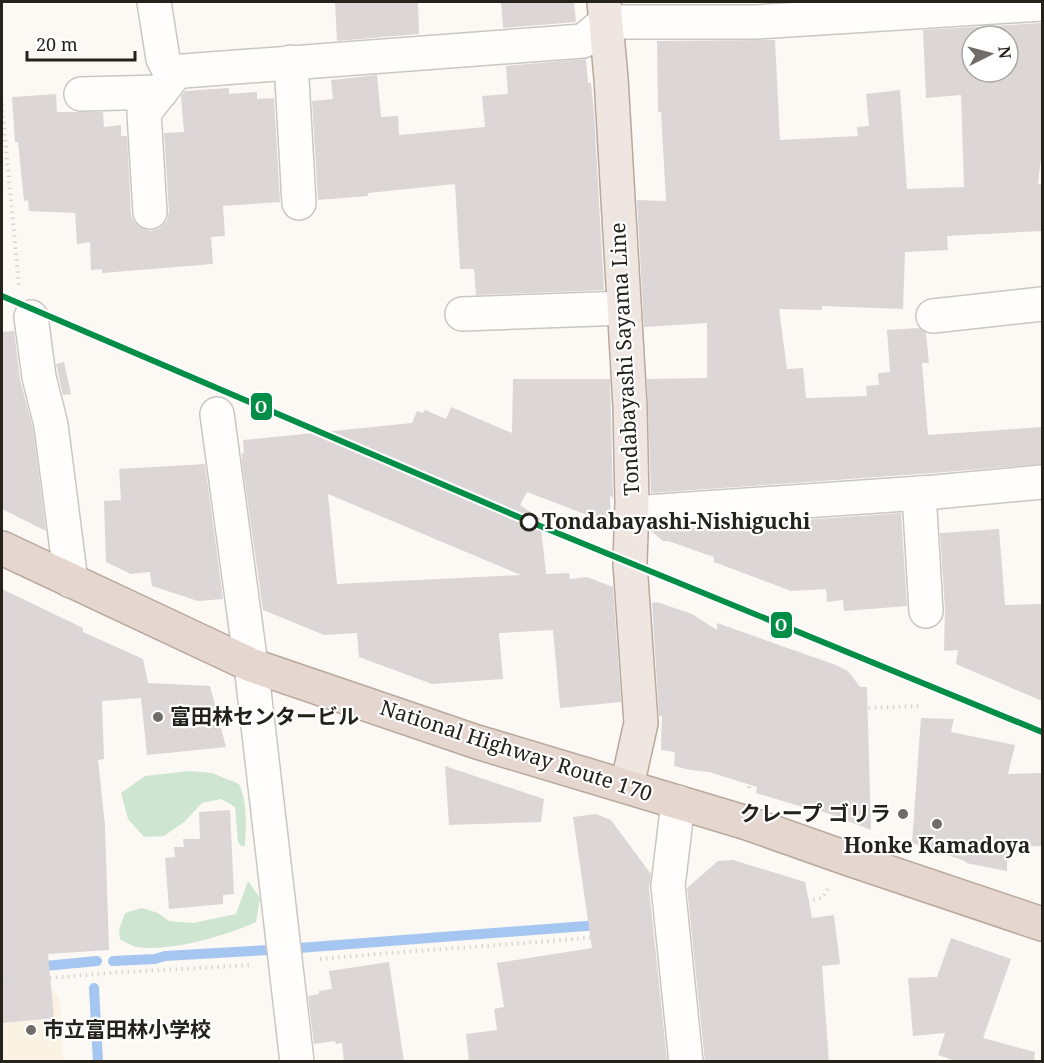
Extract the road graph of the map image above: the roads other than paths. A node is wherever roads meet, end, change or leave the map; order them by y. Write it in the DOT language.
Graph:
graph roads {
  1 [pos="154,2"];
  2 [pos="1042,4"];
  3 [pos="605,12"];
  4 [pos="291,62"];
  5 [pos="169,82"];
  6 [pos="81,94"];
  7 [pos="299,203"];
  8 [pos="150,212"];
  9 [pos="1042,304"];
  10 [pos="624,308"];
  11 [pos="462,314"];
  12 [pos="933,316"];
  13 [pos="31,317"];
  14 [pos="217,414"];
  15 [pos="1042,482"];
  16 [pos="920,493"];
  17 [pos="632,513"];
  18 [pos="2,548"];
  19 [pos="71,580"];
  20 [pos="927,611"];
  21 [pos="251,665"];
  22 [pos="627,786"];
  23 [pos="678,802"];
  24 [pos="1042,924"];
  25 [pos="297,1062"];
  26 [pos="686,1062"];
  1 -- 5 [label="street"];
  2 -- 3 [label="street"];
  3 -- 4 [label="street"];
  3 -- 10 [label="main road, Tondabayashi Sayama Line"];
  4 -- 5 [label="street"];
  4 -- 7 [label="street"];
  5 -- 6 [label="street"];
  5 -- 8 [label="street"];
  9 -- 12 [label="street"];
  10 -- 11 [label="street"];
  10 -- 17 [label="main road, Tondabayashi Sayama Line"];
  13 -- 19 [label="street"];
  14 -- 21 [label="street"];
  15 -- 16 [label="street"];
  16 -- 17 [label="street"];
  16 -- 20 [label="street"];
  17 -- 22 [label="main road, Tondabayashi Sayama Line"];
  18 -- 19 [label="highway, National Highway Route 170"];
  19 -- 21 [label="highway, National Highway Route 170"];
  21 -- 22 [label="highway, National Highway Route 170"];
  21 -- 25 [label="street"];
  22 -- 23 [label="highway, National Highway Route 170"];
  23 -- 24 [label="highway, National Highway Route 170"];
  23 -- 26 [label="street"];
}
